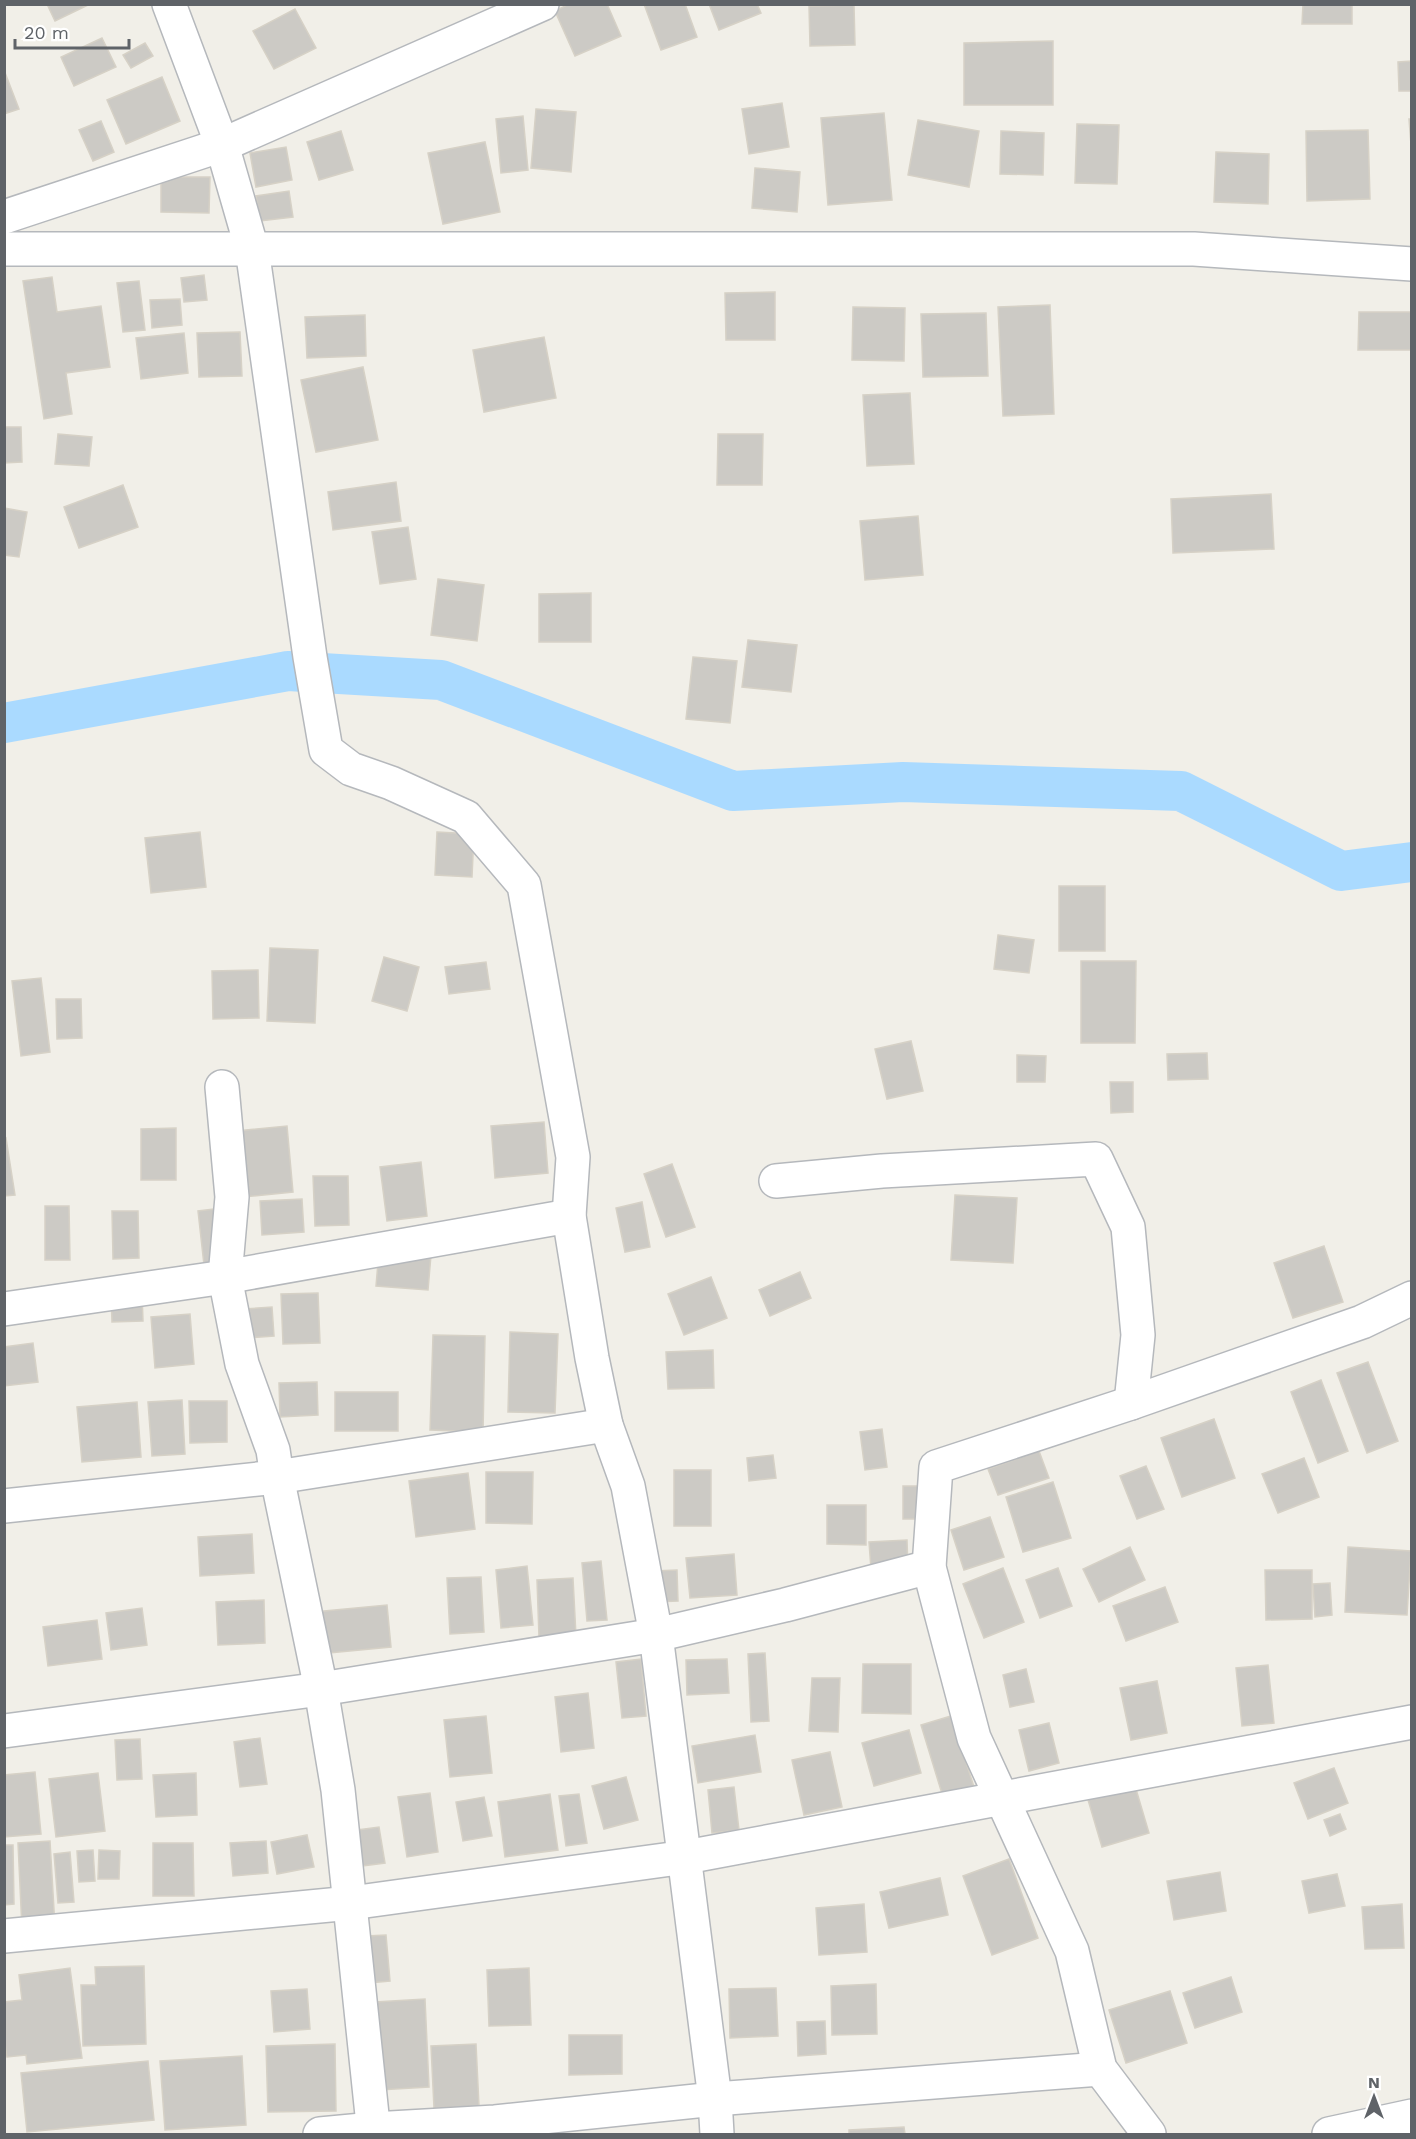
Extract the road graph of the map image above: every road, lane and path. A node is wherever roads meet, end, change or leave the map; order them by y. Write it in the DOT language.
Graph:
graph roads {
  1 [pos="169,4"];
  2 [pos="542,4"];
  3 [pos="222,145"];
  4 [pos="4,217"];
  5 [pos="4,249"];
  6 [pos="252,249"];
  7 [pos="1412,264"];
  8 [pos="222,1088"];
  9 [pos="776,1181"];
  10 [pos="569,1216"];
  11 [pos="225,1277"];
  12 [pos="1412,1298"];
  13 [pos="4,1309"];
  14 [pos="1131,1402"];
  15 [pos="606,1425"];
  16 [pos="277,1477"];
  17 [pos="4,1506"];
  18 [pos="929,1567"];
  19 [pos="656,1635"];
  20 [pos="321,1689"];
  21 [pos="1412,1722"];
  22 [pos="4,1731"];
  23 [pos="1002,1798"];
  24 [pos="686,1857"];
  25 [pos="351,1903"];
  26 [pos="4,1936"];
  27 [pos="1100,2070"];
  28 [pos="715,2099"];
  29 [pos="1412,2116"];
  30 [pos="373,2132"];
  31 [pos="320,2134"];
  32 [pos="717,2134"];
  33 [pos="1149,2134"];
  34 [pos="1329,2134"];
  1 -- 3 [label="street"];
  2 -- 3 [label="street"];
  3 -- 4 [label="street"];
  3 -- 6 [label="street"];
  5 -- 6 [label="street"];
  6 -- 7 [label="street"];
  6 -- 10 [label="street"];
  8 -- 11 [label="street"];
  9 -- 14 [label="street"];
  10 -- 11 [label="street"];
  10 -- 15 [label="street"];
  11 -- 13 [label="street"];
  11 -- 16 [label="street"];
  12 -- 14 [label="street"];
  14 -- 18 [label="street"];
  15 -- 16 [label="street"];
  15 -- 19 [label="street"];
  16 -- 17 [label="street"];
  16 -- 20 [label="street"];
  18 -- 19 [label="street"];
  18 -- 23 [label="street"];
  19 -- 20 [label="street"];
  19 -- 24 [label="street"];
  20 -- 22 [label="street"];
  20 -- 25 [label="street"];
  21 -- 23 [label="street"];
  23 -- 24 [label="street"];
  23 -- 27 [label="street"];
  24 -- 25 [label="street"];
  24 -- 28 [label="street"];
  25 -- 26 [label="street"];
  25 -- 30 [label="street"];
  27 -- 28 [label="street"];
  27 -- 33 [label="street"];
  28 -- 30 [label="street"];
  28 -- 32 [label="street"];
  29 -- 34 [label="street"];
  30 -- 31 [label="street"];
}
